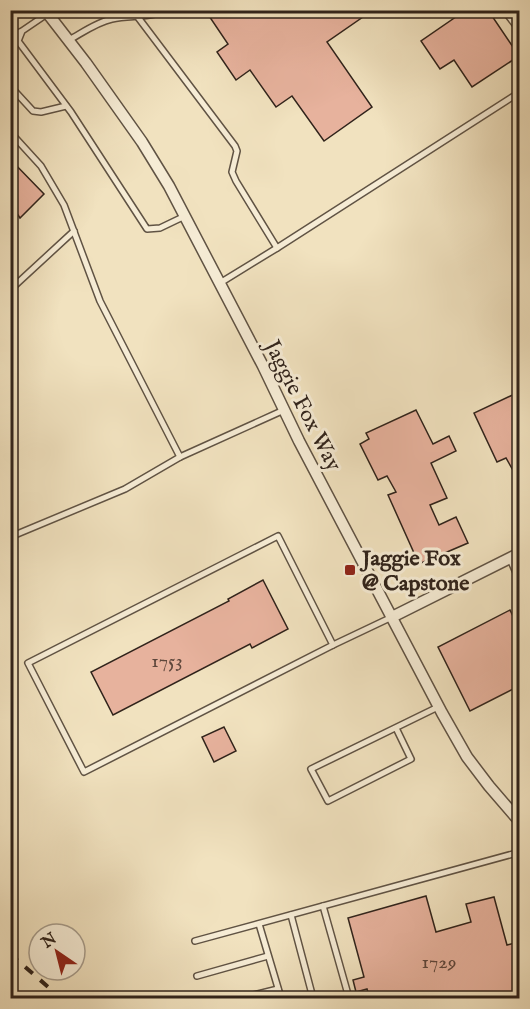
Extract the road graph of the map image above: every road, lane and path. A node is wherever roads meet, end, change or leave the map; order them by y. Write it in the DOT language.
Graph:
graph roads {
  1 [pos="168,10"];
  2 [pos="504,10"];
  3 [pos="46,12"];
  4 [pos="136,13"];
  5 [pos="22,31"];
  6 [pos="519,31"];
  7 [pos="10,40"];
  8 [pos="69,40"];
  9 [pos="10,86"];
  10 [pos="519,92"];
  11 [pos="66,106"];
  12 [pos="10,132"];
  13 [pos="185,216"];
  14 [pos="74,231"];
  15 [pos="277,248"];
  16 [pos="220,283"];
  17 [pos="10,290"];
  18 [pos="284,410"];
  19 [pos="180,457"];
  20 [pos="10,537"];
  21 [pos="514,555"];
  22 [pos="519,582"];
  23 [pos="392,617"];
  24 [pos="333,645"];
  25 [pos="438,707"];
  26 [pos="396,728"];
  27 [pos="519,820"];
  28 [pos="519,852"];
  29 [pos="323,906"];
  30 [pos="291,915"];
  31 [pos="259,924"];
  32 [pos="195,941"];
  33 [pos="268,956"];
  34 [pos="197,976"];
  35 [pos="278,989"];
  36 [pos="241,999"];
  37 [pos="281,999"];
  38 [pos="313,999"];
  39 [pos="349,999"];
  1 -- 4 [label="lane"];
  2 -- 6 [label="lane"];
  3 -- 5 [label="lane"];
  3 -- 8 [label="street, Jaggie Fox Way"];
  4 -- 8 [label="lane"];
  4 -- 15 [label="lane"];
  5 -- 7 [label="lane"];
  5 -- 11 [label="lane"];
  8 -- 13 [label="street, Jaggie Fox Way"];
  9 -- 11 [label="lane"];
  10 -- 15 [label="lane"];
  11 -- 13 [label="lane"];
  12 -- 14 [label="lane"];
  13 -- 16 [label="street, Jaggie Fox Way"];
  14 -- 17 [label="lane"];
  14 -- 19 [label="lane"];
  15 -- 16 [label="lane"];
  16 -- 18 [label="street, Jaggie Fox Way"];
  18 -- 19 [label="lane"];
  18 -- 23 [label="street, Jaggie Fox Way"];
  19 -- 20 [label="lane"];
  21 -- 22 [label="lane"];
  21 -- 23 [label="street"];
  23 -- 24 [label="lane"];
  23 -- 25 [label="street, Jaggie Fox Way"];
  24 -- 24 [label="lane"];
  25 -- 26 [label="lane"];
  25 -- 27 [label="street, Jaggie Fox Way"];
  26 -- 26 [label="lane"];
  28 -- 29 [label="lane"];
  29 -- 30 [label="lane"];
  29 -- 39 [label="lane"];
  30 -- 31 [label="lane"];
  30 -- 38 [label="lane"];
  31 -- 32 [label="lane"];
  31 -- 33 [label="lane"];
  33 -- 34 [label="lane"];
  33 -- 35 [label="lane"];
  35 -- 36 [label="lane"];
  35 -- 37 [label="lane"];
}
